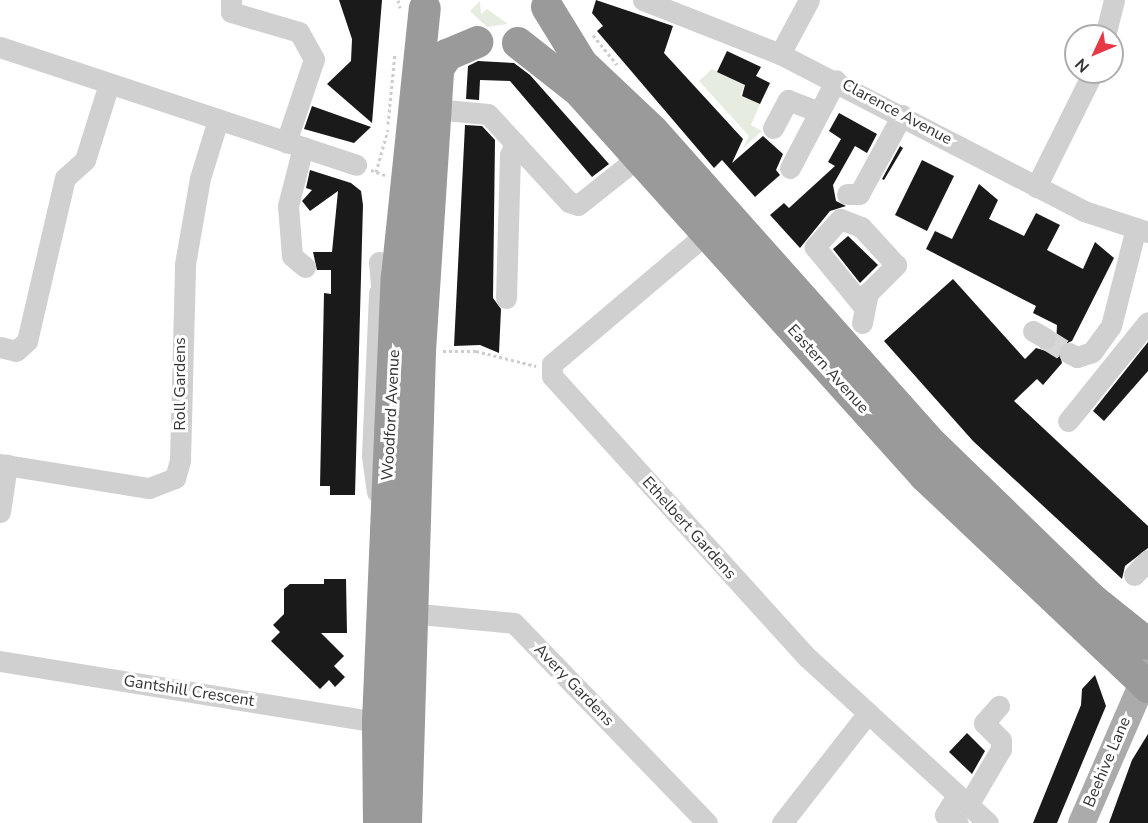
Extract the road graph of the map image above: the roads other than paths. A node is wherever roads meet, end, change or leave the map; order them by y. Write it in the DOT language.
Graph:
graph roads {
  1 [pos="643,0"];
  2 [pos="809,0"];
  3 [pos="1114,0"];
  4 [pos="423,4"];
  5 [pos="547,4"];
  6 [pos="231,6"];
  7 [pos="1109,24"];
  8 [pos="477,42"];
  9 [pos="518,43"];
  10 [pos="0,47"];
  11 [pos="780,54"];
  12 [pos="836,80"];
  13 [pos="110,84"];
  14 [pos="1088,84"];
  15 [pos="434,109"];
  16 [pos="819,112"];
  17 [pos="902,115"];
  18 [pos="218,120"];
  19 [pos="773,128"];
  20 [pos="515,143"];
  21 [pos="295,145"];
  22 [pos="636,159"];
  23 [pos="356,165"];
  24 [pos="790,168"];
  25 [pos="1036,187"];
  26 [pos="848,194"];
  27 [pos="1142,230"];
  28 [pos="707,233"];
  29 [pos="305,267"];
  30 [pos="506,298"];
  31 [pos="1148,322"];
  32 [pos="0,347"];
  33 [pos="1069,353"];
  34 [pos="1068,421"];
  35 [pos="4,464"];
  36 [pos="0,512"];
  37 [pos="1092,600"];
  38 [pos="410,613"];
  39 [pos="1148,644"];
  40 [pos="0,661"];
  41 [pos="1146,679"];
  42 [pos="999,706"];
  43 [pos="868,713"];
  44 [pos="378,722"];
  45 [pos="961,808"];
  46 [pos="379,823"];
  47 [pos="406,823"];
  48 [pos="707,823"];
  49 [pos="782,823"];
  50 [pos="988,823"];
  51 [pos="1081,823"];
  1 -- 11 [label="street, Clarence Avenue"];
  2 -- 11 [label="street"];
  3 -- 7 [label="street"];
  4 -- 8 [label="highway"];
  4 -- 44 [label="highway, Woodford Avenue"];
  5 -- 9 [label="highway"];
  5 -- 37 [label="highway, Eastern Avenue"];
  6 -- 21 [label="street"];
  8 -- 9 [label="highway"];
  8 -- 15 [label="highway, Woodford Avenue"];
  9 -- 22 [label="highway, Eastern Avenue"];
  10 -- 13 [label="street"];
  11 -- 12 [label="street, Clarence Avenue"];
  12 -- 16 [label="street"];
  12 -- 17 [label="street, Clarence Avenue"];
  13 -- 18 [label="street"];
  13 -- 32 [label="street"];
  14 -- 25 [label="street"];
  15 -- 20 [label="street"];
  15 -- 38 [label="highway, Woodford Avenue"];
  16 -- 19 [label="street"];
  16 -- 24 [label="street"];
  17 -- 25 [label="street, Clarence Avenue"];
  17 -- 26 [label="street"];
  18 -- 21 [label="street"];
  18 -- 35 [label="street, Roll Gardens"];
  20 -- 22 [label="street"];
  20 -- 30 [label="street"];
  21 -- 23 [label="street"];
  21 -- 29 [label="street"];
  22 -- 28 [label="highway, Eastern Avenue"];
  25 -- 27 [label="street, Clarence Avenue"];
  27 -- 33 [label="street"];
  28 -- 41 [label="highway, Eastern Avenue"];
  28 -- 43 [label="street, Ethelbert Gardens"];
  31 -- 34 [label="street"];
  35 -- 36 [label="street, Roll Gardens"];
  37 -- 39 [label="highway, Eastern Avenue"];
  37 -- 41 [label="highway"];
  38 -- 47 [label="highway, Woodford Avenue"];
  38 -- 48 [label="street, Avery Gardens"];
  40 -- 44 [label="street, Gantshill Crescent"];
  41 -- 51 [label="main road, Beehive Lane"];
  42 -- 45 [label="street"];
  43 -- 45 [label="street, Ethelbert Gardens"];
  43 -- 49 [label="street"];
  44 -- 46 [label="highway, Woodford Avenue"];
  45 -- 50 [label="street, Ethelbert Gardens"];
}
